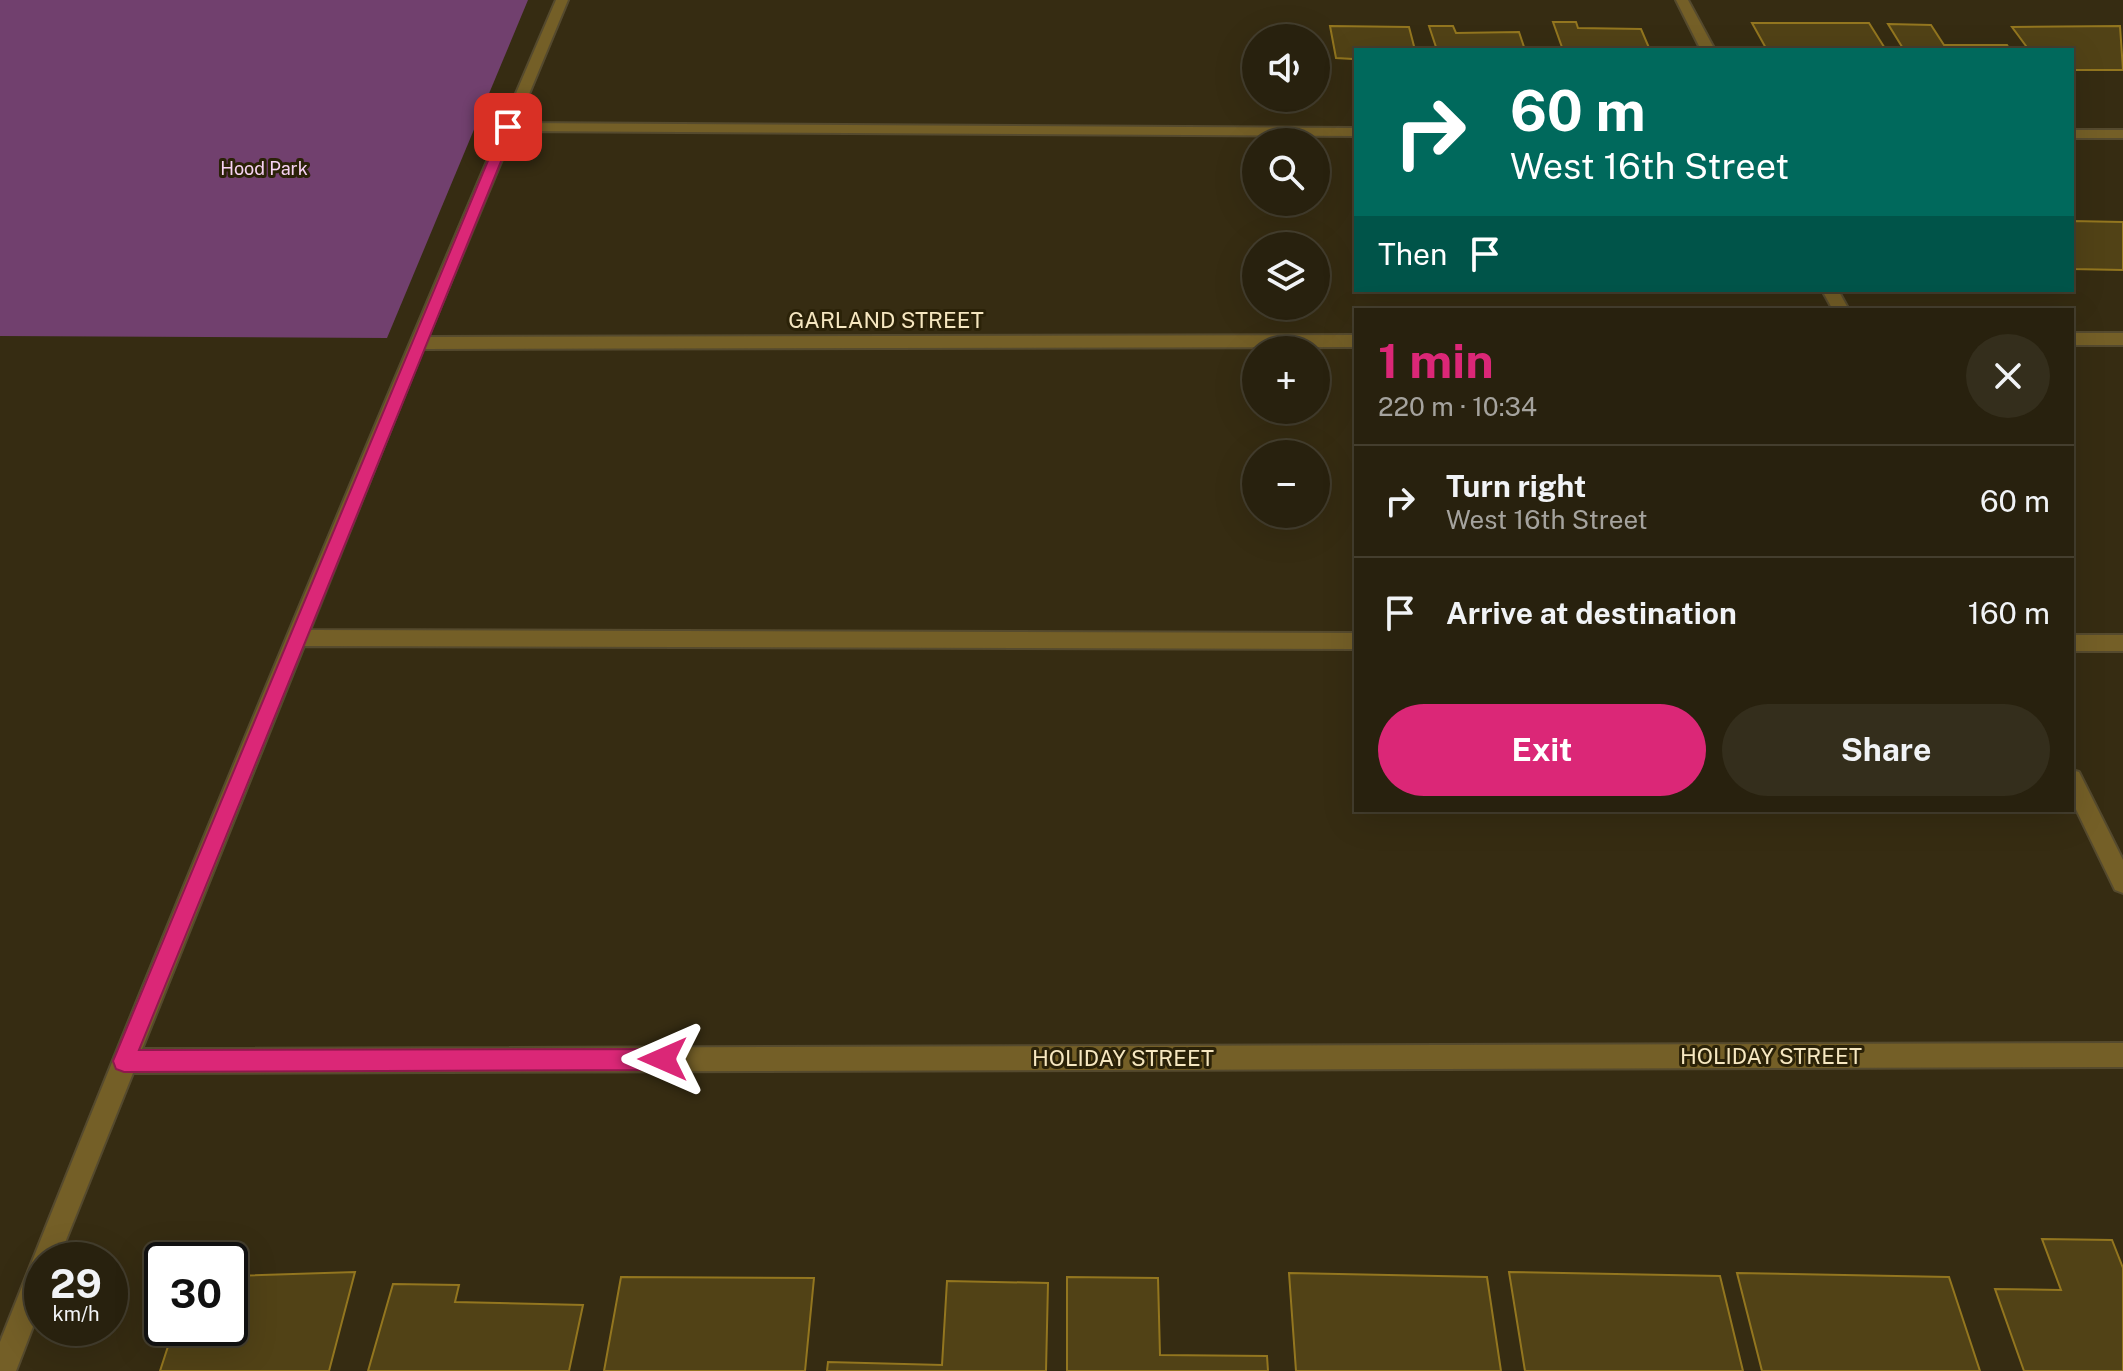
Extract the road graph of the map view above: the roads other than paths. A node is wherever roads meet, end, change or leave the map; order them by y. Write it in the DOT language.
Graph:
graph roads {
  1 [pos="562,0"];
  2 [pos="1682,0"];
  3 [pos="1707,48"];
  4 [pos="508,127"];
  5 [pos="1354,132"];
  6 [pos="2074,134"];
  7 [pos="2123,134"];
  8 [pos="2074,339"];
  9 [pos="2123,339"];
  10 [pos="1354,341"];
  11 [pos="417,343"];
  12 [pos="297,638"];
  13 [pos="1354,641"];
  14 [pos="2074,643"];
  15 [pos="2123,643"];
  16 [pos="2074,783"];
  17 [pos="2123,883"];
  18 [pos="2123,1055"];
  19 [pos="124,1061"];
  20 [pos="52,1242"];
  21 [pos="24,1315"];
  22 [pos="2,1371"];
  1 -- 4 [label="street"];
  2 -- 3 [label="street"];
  4 -- 5 [label="street"];
  4 -- 11 [label="street"];
  6 -- 7 [label="street"];
  8 -- 9 [label="street"];
  10 -- 11 [label="street, GARLAND STREET"];
  11 -- 12 [label="street"];
  12 -- 13 [label="street"];
  12 -- 19 [label="street"];
  14 -- 15 [label="street"];
  16 -- 17 [label="street"];
  18 -- 19 [label="street, HOLIDAY STREET"];
  19 -- 20 [label="street"];
  21 -- 22 [label="street"];
}
